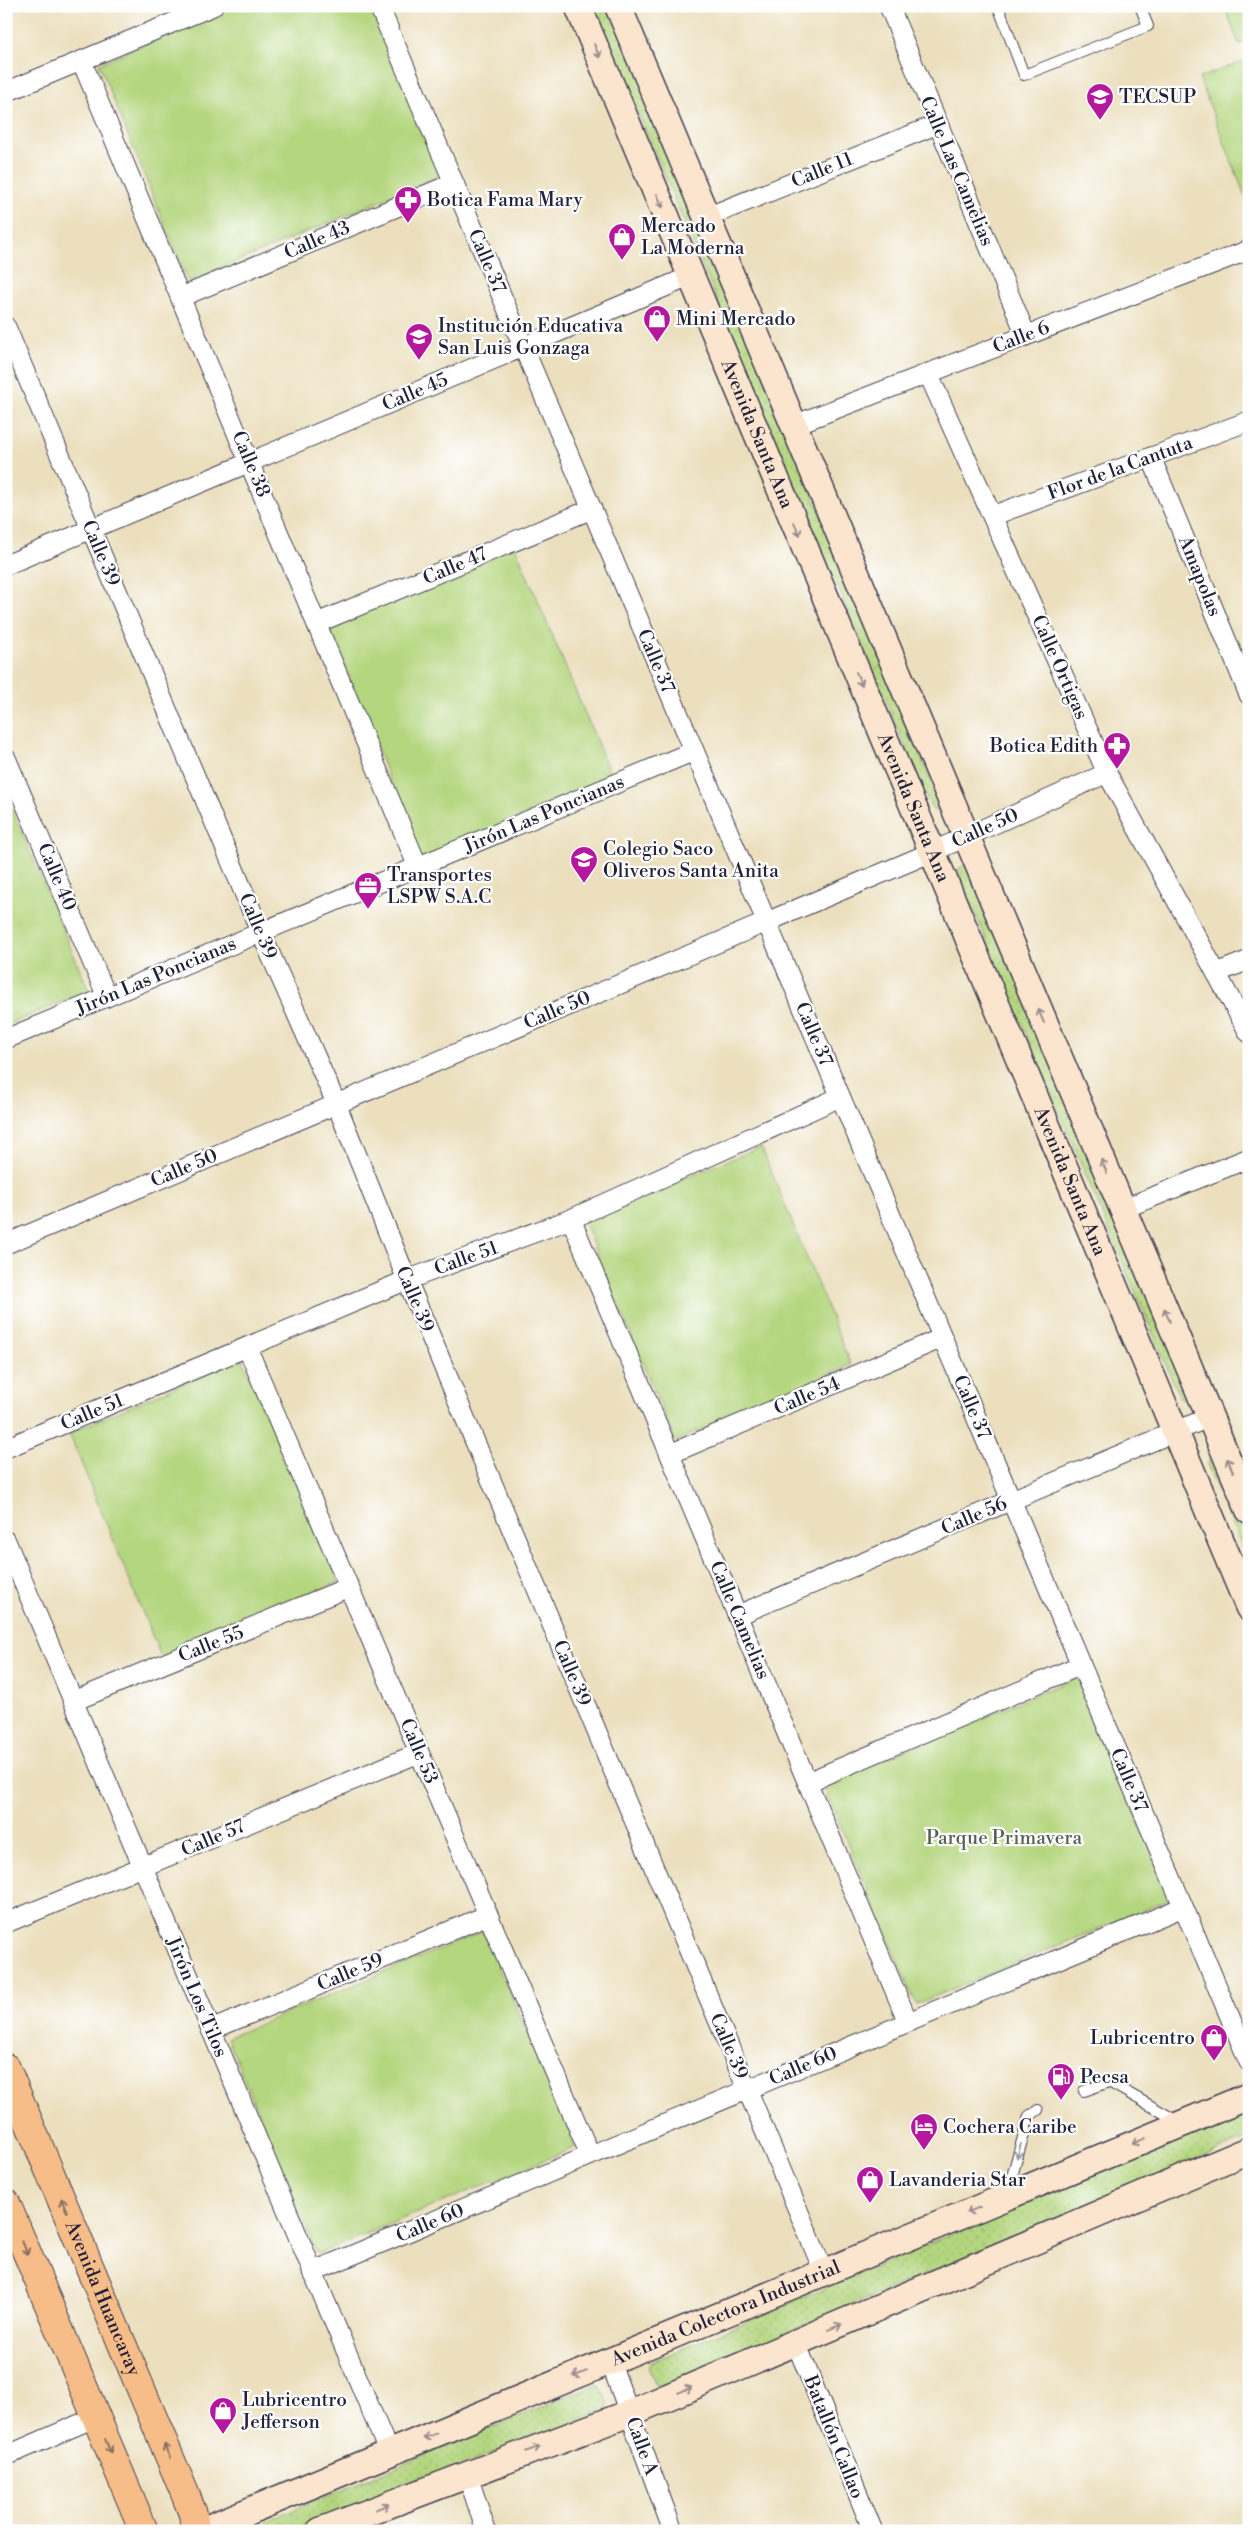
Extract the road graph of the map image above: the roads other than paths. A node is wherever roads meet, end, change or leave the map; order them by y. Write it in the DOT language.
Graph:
graph roads {
  1 [pos="212,6"];
  2 [pos="379,6"];
  3 [pos="578,6"];
  4 [pos="618,6"];
  5 [pos="889,6"];
  6 [pos="998,6"];
  7 [pos="1140,6"];
  8 [pos="82,62"];
  9 [pos="6,92"];
  10 [pos="938,124"];
  11 [pos="454,183"];
  12 [pos="707,217"];
  13 [pos="1249,250"];
  14 [pos="691,276"];
  15 [pos="181,297"];
  16 [pos="6,326"];
  17 [pos="1026,336"];
  18 [pos="523,347"];
  19 [pos="928,373"];
  20 [pos="1249,421"];
  21 [pos="794,425"];
  22 [pos="1151,457"];
  23 [pos="250,462"];
  24 [pos="592,509"];
  25 [pos="992,516"];
  26 [pos="91,529"];
  27 [pos="6,564"];
  28 [pos="317,623"];
  29 [pos="1249,695"];
  30 [pos="694,751"];
  31 [pos="6,758"];
  32 [pos="1107,773"];
  33 [pos="966,837"];
  34 [pos="932,852"];
  35 [pos="418,867"];
  36 [pos="766,922"];
  37 [pos="261,933"];
  38 [pos="1249,960"];
  39 [pos="1216,974"];
  40 [pos="108,997"];
  41 [pos="1249,1033"];
  42 [pos="6,1039"];
  43 [pos="840,1097"];
  44 [pos="336,1103"];
  45 [pos="1249,1158"];
  46 [pos="1123,1210"];
  47 [pos="571,1218"];
  48 [pos="6,1244"];
  49 [pos="407,1280"];
  50 [pos="942,1338"];
  51 [pos="247,1347"];
  52 [pos="1210,1417"];
  53 [pos="1176,1433"];
  54 [pos="6,1448"];
  55 [pos="670,1454"];
  56 [pos="1011,1501"];
  57 [pos="1249,1510"];
  58 [pos="6,1541"];
  59 [pos="349,1587"];
  60 [pos="1249,1608"];
  61 [pos="738,1614"];
  62 [pos="1081,1665"];
  63 [pos="74,1701"];
  64 [pos="419,1753"];
  65 [pos="808,1782"];
  66 [pos="143,1867"];
  67 [pos="1183,1907"];
  68 [pos="488,1915"];
  69 [pos="6,1923"];
  70 [pos="908,2022"];
  71 [pos="211,2030"];
  72 [pos="1249,2062"];
  73 [pos="6,2068"];
  74 [pos="747,2090"];
  75 [pos="1084,2092"];
  76 [pos="1249,2096"];
  77 [pos="1038,2110"];
  78 [pos="1182,2123"];
  79 [pos="1249,2150"];
  80 [pos="590,2155"];
  81 [pos="1007,2196"];
  82 [pos="6,2203"];
  83 [pos="312,2272"];
  84 [pos="824,2272"];
  85 [pos="796,2343"];
  86 [pos="610,2361"];
  87 [pos="630,2412"];
  88 [pos="96,2417"];
  89 [pos="388,2453"];
  90 [pos="6,2456"];
  91 [pos="467,2473"];
  92 [pos="354,2524"];
  93 [pos="144,2531"];
  94 [pos="195,2531"];
  95 [pos="201,2531"];
  96 [pos="320,2531"];
  97 [pos="486,2531"];
  98 [pos="673,2531"];
  99 [pos="873,2531"];
  1 -- 8 [label="street"];
  2 -- 11 [label="street, Calle 37"];
  3 -- 14 [label="street, Avenida Santa Ana, one-way"];
  4 -- 12 [label="street, Avenida Santa Ana"];
  5 -- 10 [label="street, Calle Las Camelias"];
  6 -- 7 [label="lane"];
  8 -- 9 [label="street"];
  8 -- 15 [label="street, Calle 38"];
  10 -- 12 [label="street, Calle 11"];
  10 -- 17 [label="street, Calle Las Camelias"];
  11 -- 15 [label="street, Calle 43"];
  11 -- 18 [label="street, Calle 37"];
  12 -- 21 [label="street, Avenida Santa Ana"];
  13 -- 17 [label="street, Calle 6"];
  14 -- 18 [label="street, Calle 45"];
  14 -- 34 [label="street, Avenida Santa Ana, one-way"];
  15 -- 23 [label="street, Calle 38"];
  16 -- 26 [label="street, Calle 39"];
  17 -- 19 [label="street, Calle 6"];
  18 -- 23 [label="street, Calle 45"];
  18 -- 24 [label="street, Calle 37"];
  19 -- 21 [label="street, Calle 6"];
  19 -- 25 [label="street, Calle Ortigas"];
  20 -- 22 [label="street, Flor de la Cantuta"];
  21 -- 33 [label="street, Avenida Santa Ana"];
  22 -- 25 [label="street, Flor de la Cantuta"];
  22 -- 29 [label="street, Amapolas"];
  23 -- 26 [label="street, Calle 45"];
  23 -- 28 [label="street, Calle 38"];
  24 -- 28 [label="street, Calle 47"];
  24 -- 30 [label="street, Calle 37"];
  25 -- 32 [label="street, Calle Ortigas"];
  26 -- 27 [label="street, Calle 45"];
  26 -- 37 [label="street, Calle 39"];
  28 -- 35 [label="street, Calle 38"];
  30 -- 35 [label="street, Jirón Las Poncianas"];
  30 -- 36 [label="street, Calle 37"];
  31 -- 40 [label="street, Calle 40"];
  32 -- 33 [label="street, Calle 50"];
  32 -- 39 [label="street, Calle Ortigas"];
  33 -- 34 [label="street, Calle 50"];
  46 -- 33 [label="street, Avenida Santa Ana, one-way"];
  34 -- 36 [label="street, Calle 50"];
  34 -- 53 [label="street, Avenida Santa Ana"];
  35 -- 37 [label="street, Jirón Las Poncianas"];
  36 -- 43 [label="street, Calle 37"];
  36 -- 44 [label="street, Calle 50"];
  37 -- 40 [label="street, Jirón Las Poncianas"];
  37 -- 44 [label="street, Calle 39"];
  38 -- 39 [label="street"];
  39 -- 41 [label="street, Calle Ortigas"];
  40 -- 42 [label="street, Jirón Las Poncianas"];
  43 -- 47 [label="street, Calle 51"];
  43 -- 50 [label="street, Calle 37"];
  44 -- 48 [label="street, Calle 50"];
  44 -- 49 [label="street, Calle 39"];
  45 -- 46 [label="street"];
  52 -- 46 [label="street, Avenida Santa Ana, one-way"];
  47 -- 49 [label="street, Calle 51"];
  47 -- 55 [label="street, Calle Camelias"];
  49 -- 51 [label="street, Calle 51"];
  49 -- 74 [label="street, Calle 39"];
  50 -- 55 [label="street, Calle 54"];
  50 -- 56 [label="street, Calle 37"];
  51 -- 54 [label="street, Calle 51"];
  51 -- 59 [label="street, Calle 53"];
  52 -- 53 [label="street, Calle 56"];
  57 -- 52 [label="street, Avenida Santa Ana, one-way"];
  53 -- 56 [label="street, Calle 56"];
  53 -- 60 [label="street, Avenida Santa Ana"];
  55 -- 61 [label="street, Calle Camelias"];
  56 -- 61 [label="street, Calle 56"];
  56 -- 62 [label="street, Calle 37"];
  58 -- 63 [label="street, Jirón Los Tilos"];
  59 -- 63 [label="street, Calle 55"];
  59 -- 64 [label="street, Calle 53"];
  61 -- 65 [label="street, Calle Camelias"];
  62 -- 65 [label="street"];
  62 -- 67 [label="street, Calle 37"];
  63 -- 66 [label="street, Jirón Los Tilos"];
  64 -- 66 [label="street, Calle 57"];
  64 -- 68 [label="street, Calle 53"];
  65 -- 70 [label="street, Calle Camelias"];
  66 -- 69 [label="street, Calle 57"];
  66 -- 71 [label="street, Jirón Los Tilos"];
  67 -- 70 [label="street, Calle 60"];
  67 -- 72 [label="street, Calle 37"];
  68 -- 71 [label="street, Calle 59"];
  68 -- 80 [label="street, Calle 53"];
  70 -- 74 [label="street, Calle 60"];
  71 -- 83 [label="street, Jirón Los Tilos"];
  94 -- 73 [label="main road, Avenida Huancaray, one-way"];
  74 -- 80 [label="street, Calle 60"];
  74 -- 84 [label="street, Calle 39"];
  75 -- 78 [label="lane"];
  76 -- 78 [label="street, Avenida Colectora Industrial"];
  77 -- 81 [label="lane, one-way"];
  78 -- 81 [label="street, Avenida Colectora Industrial, one-way"];
  85 -- 79 [label="street, one-way"];
  80 -- 83 [label="street, Calle 60"];
  81 -- 84 [label="street, Avenida Colectora Industrial, one-way"];
  82 -- 88 [label="main road, one-way"];
  83 -- 89 [label="street, Jirón Los Tilos"];
  84 -- 86 [label="street, Avenida Colectora Industrial"];
  87 -- 85 [label="street, one-way"];
  85 -- 99 [label="street, Batallón Callao"];
  86 -- 87 [label="street, Calle A"];
  86 -- 89 [label="street, Avenida Colectora Industrial, one-way"];
  91 -- 87 [label="street, one-way"];
  87 -- 98 [label="street, Calle A"];
  88 -- 90 [label="street"];
  88 -- 93 [label="main road, one-way"];
  89 -- 95 [label="street, Avenida Colectora Industrial"];
  92 -- 91 [label="street, one-way"];
  91 -- 97 [label="street"];
  92 -- 96 [label="street"];
}
